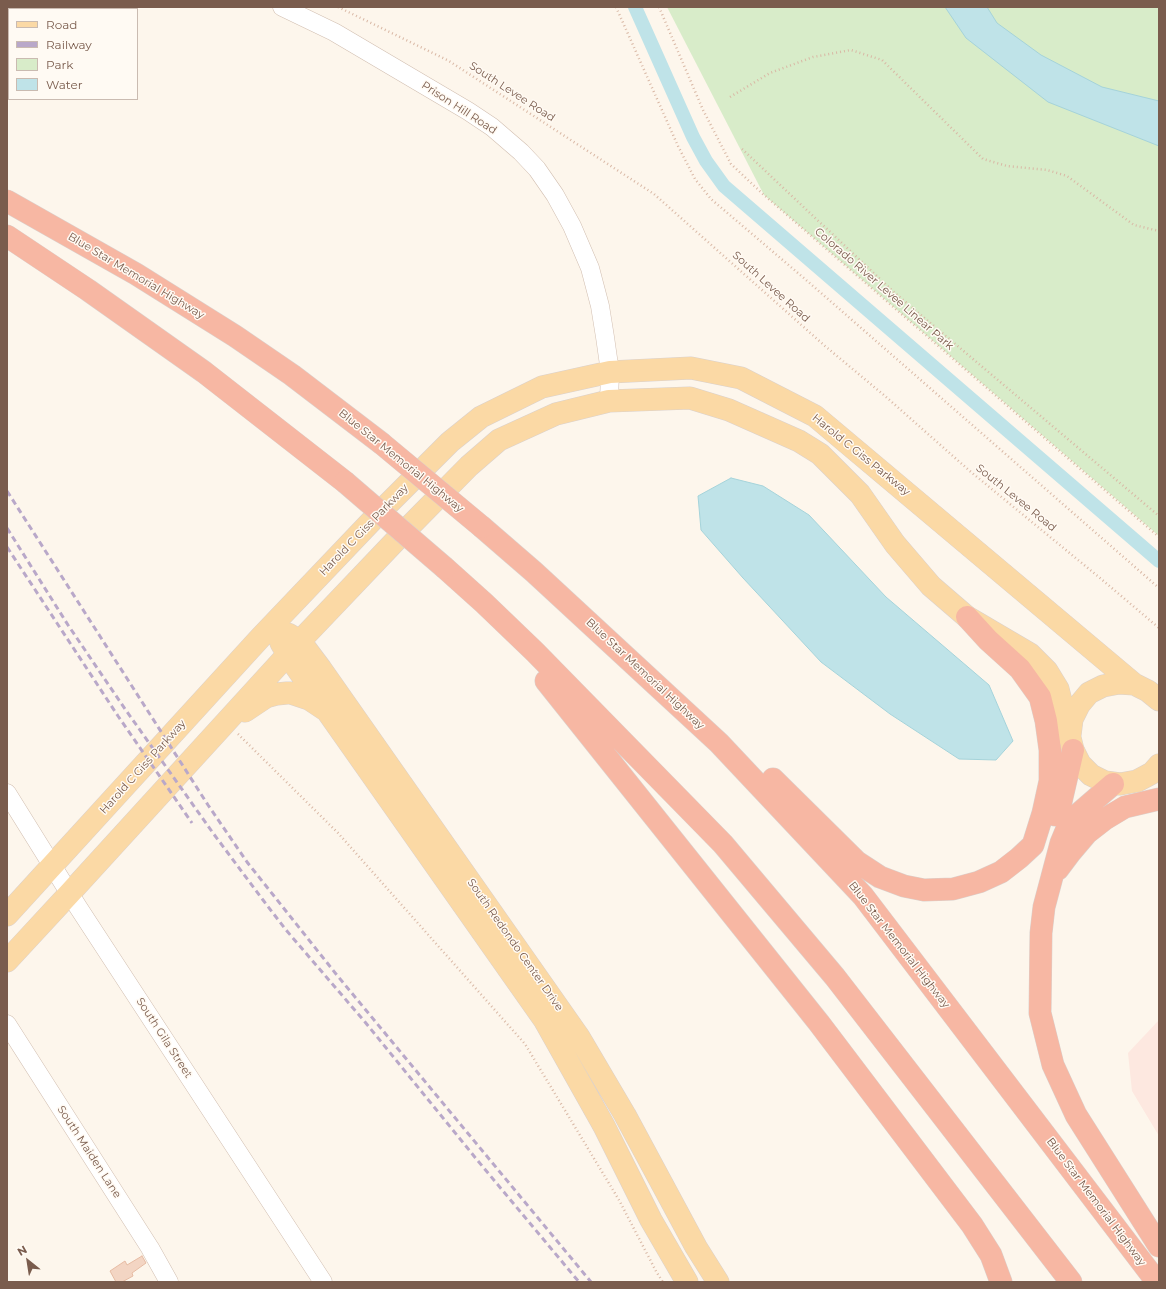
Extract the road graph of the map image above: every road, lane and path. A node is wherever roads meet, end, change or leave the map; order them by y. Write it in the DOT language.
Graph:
graph roads {
  1 [pos="282,7"];
  2 [pos="338,7"];
  3 [pos="616,7"];
  4 [pos="659,7"];
  5 [pos="730,97"];
  6 [pos="742,149"];
  7 [pos="7,201"];
  8 [pos="1159,231"];
  9 [pos="7,236"];
  10 [pos="610,372"];
  11 [pos="609,401"];
  12 [pos="1159,516"];
  13 [pos="1159,537"];
  14 [pos="534,572"];
  15 [pos="1159,588"];
  16 [pos="484,603"];
  17 [pos="328,612"];
  18 [pos="967,617"];
  19 [pos="1159,628"];
  20 [pos="270,636"];
  21 [pos="294,648"];
  22 [pos="321,669"];
  23 [pos="1134,684"];
  24 [pos="1159,700"];
  25 [pos="328,711"];
  26 [pos="228,730"];
  27 [pos="1071,743"];
  28 [pos="1159,766"];
  29 [pos="1117,784"];
  30 [pos="7,793"];
  31 [pos="1159,799"];
  32 [pos="1033,845"];
  33 [pos="52,866"];
  34 [pos="1052,877"];
  35 [pos="69,894"];
  36 [pos="7,915"];
  37 [pos="7,961"];
  38 [pos="7,1024"];
  39 [pos="964,1143"];
  40 [pos="1159,1246"];
  41 [pos="169,1282"];
  42 [pos="323,1282"];
  43 [pos="663,1282"];
  44 [pos="687,1282"];
  45 [pos="718,1282"];
  46 [pos="1001,1282"];
  47 [pos="1055,1282"];
  48 [pos="1071,1282"];
  49 [pos="1157,1282"];
  1 -- 10 [label="street, Prison Hill Road"];
  2 -- 19 [label="path, South Levee Road"];
  3 -- 15 [label="path"];
  4 -- 13 [label="path, Colorado River Levee Linear Park"];
  5 -- 8 [label="path"];
  6 -- 12 [label="path"];
  7 -- 14 [label="highway, Blue Star Memorial Highway, bridge"];
  9 -- 16 [label="highway, bridge"];
  10 -- 11 [label="street, Prison Hill Road"];
  10 -- 20 [label="main road, Harold C Giss Parkway"];
  10 -- 23 [label="main road, Harold C Giss Parkway"];
  11 -- 17 [label="main road"];
  11 -- 18 [label="main road"];
  14 -- 32 [label="highway"];
  14 -- 49 [label="highway, Blue Star Memorial Highway"];
  16 -- 39 [label="highway"];
  16 -- 46 [label="highway"];
  17 -- 21 [label="main road"];
  17 -- 22 [label="main road"];
  18 -- 27 [label="main road"];
  18 -- 32 [label="highway"];
  20 -- 21 [label="main road, South Redondo Center Drive"];
  20 -- 33 [label="main road, Harold C Giss Parkway"];
  21 -- 22 [label="main road, South Redondo Center Drive"];
  21 -- 25 [label="main road, South Redondo Center Drive"];
  21 -- 26 [label="main road"];
  22 -- 45 [label="main road, South Redondo Center Drive"];
  23 -- 24 [label="main road, Harold C Giss Parkway"];
  23 -- 27 [label="main road, Harold C Giss Parkway"];
  25 -- 26 [label="main road"];
  25 -- 44 [label="main road, South Redondo Center Drive"];
  26 -- 35 [label="main road"];
  26 -- 43 [label="path"];
  27 -- 29 [label="main road"];
  27 -- 32 [label="highway"];
  28 -- 29 [label="main road"];
  29 -- 31 [label="street"];
  29 -- 34 [label="highway"];
  30 -- 33 [label="street, South Gila Street"];
  31 -- 34 [label="highway"];
  33 -- 35 [label="street, South Gila Street"];
  33 -- 36 [label="main road, Harold C Giss Parkway"];
  34 -- 40 [label="highway"];
  35 -- 37 [label="main road"];
  35 -- 42 [label="street, South Gila Street"];
  38 -- 41 [label="street, South Maiden Lane"];
  39 -- 47 [label="highway"];
  39 -- 48 [label="highway"];
}
